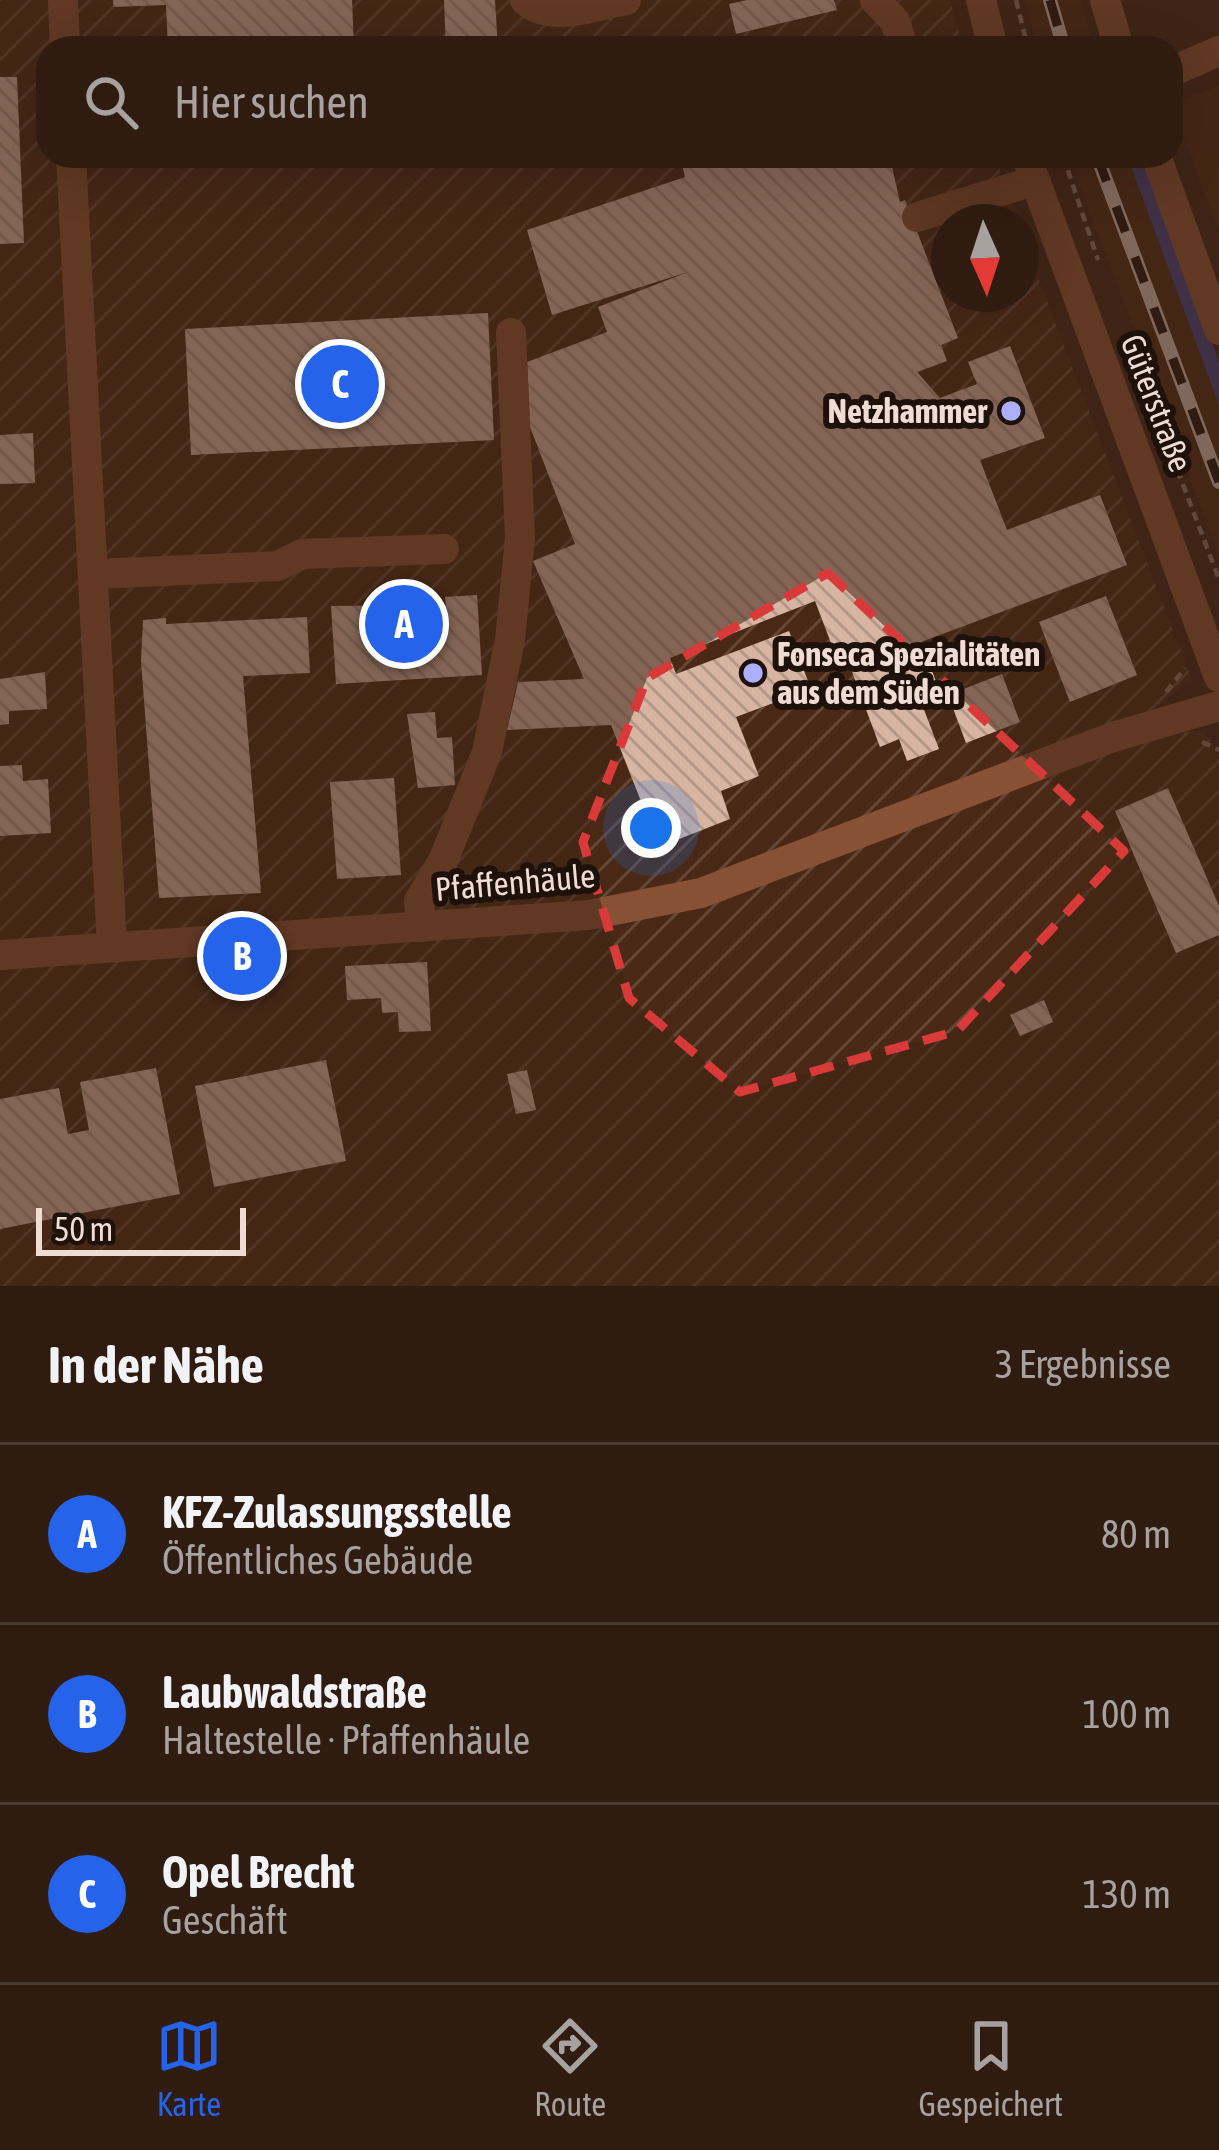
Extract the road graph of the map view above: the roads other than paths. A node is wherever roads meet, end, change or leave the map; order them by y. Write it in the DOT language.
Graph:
graph roads {
  1 [pos="63,0"];
  2 [pos="525,0"];
  3 [pos="626,0"];
  4 [pos="875,0"];
  5 [pos="980,0"];
  6 [pos="1105,0"];
  7 [pos="64,36"];
  8 [pos="899,36"];
  9 [pos="990,36"];
  10 [pos="1116,36"];
  11 [pos="1219,51"];
  12 [pos="1183,67"];
  13 [pos="72,168"];
  14 [pos="1030,168"];
  15 [pos="1160,168"];
  16 [pos="917,218"];
  17 [pos="1219,330"];
  18 [pos="511,333"];
  19 [pos="444,548"];
  20 [pos="93,574"];
  21 [pos="1219,676"];
  22 [pos="1219,706"];
  23 [pos="421,927"];
  24 [pos="112,946"];
  25 [pos="0,955"];
  1 -- 7 [label="street"];
  2 -- 3 [label="street"];
  4 -- 8 [label="street"];
  5 -- 9 [label="street"];
  6 -- 10 [label="street"];
  11 -- 12 [label="street"];
  13 -- 20 [label="street"];
  14 -- 16 [label="street"];
  14 -- 21 [label="street, Güterstraße"];
  15 -- 17 [label="street"];
  18 -- 23 [label="street"];
  19 -- 20 [label="street"];
  20 -- 24 [label="street"];
  22 -- 23 [label="street, Pfaffenhäule"];
  23 -- 24 [label="street, Pfaffenhäule"];
  24 -- 25 [label="street, Pfaffenhäule"];
}
